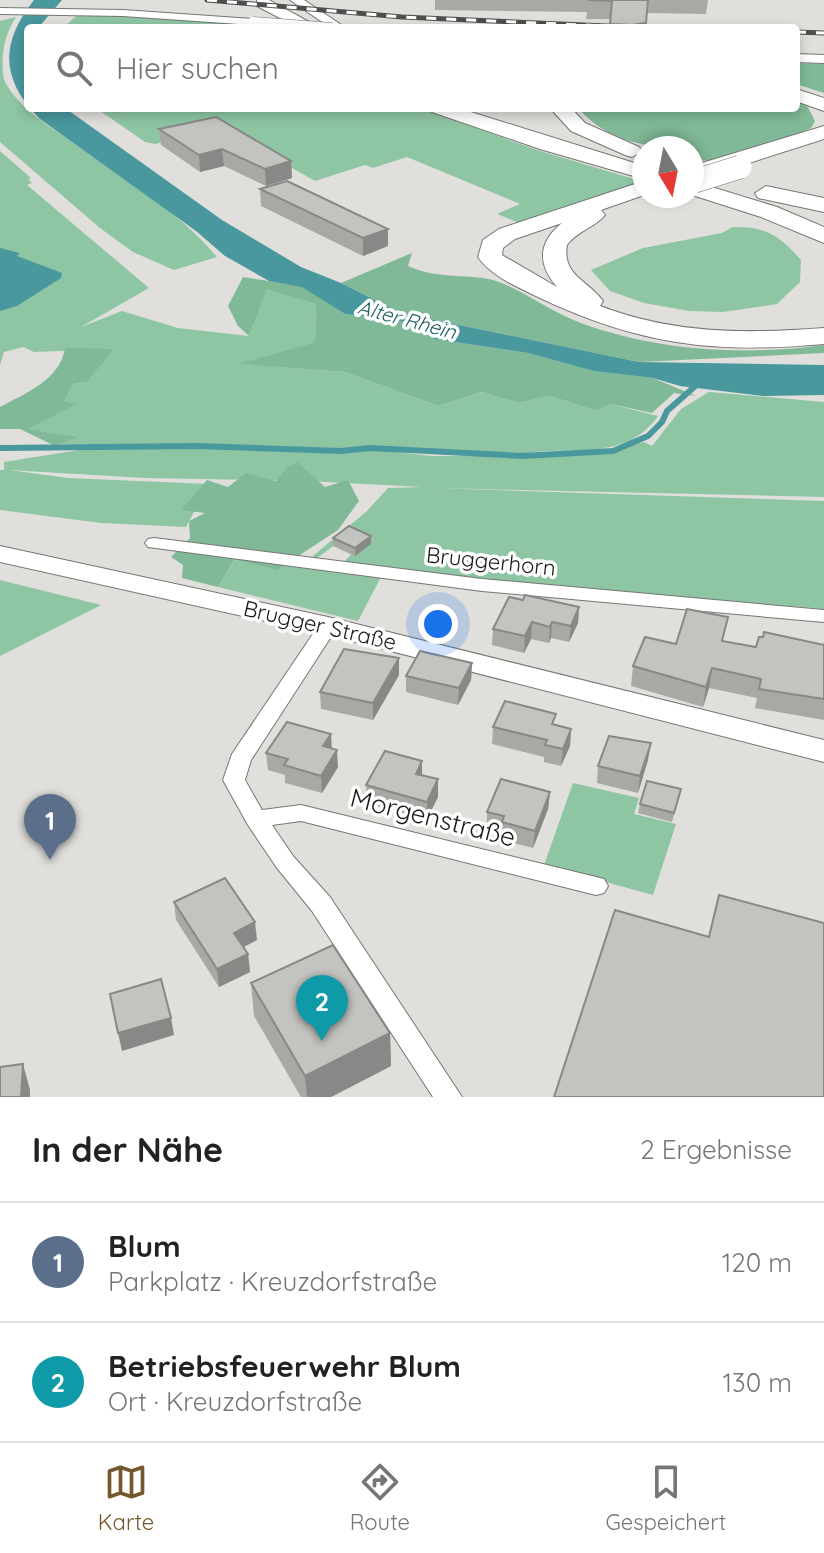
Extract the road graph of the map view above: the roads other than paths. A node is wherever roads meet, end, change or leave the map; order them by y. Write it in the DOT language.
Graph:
graph roads {
  1 [pos="242,0"];
  2 [pos="296,0"];
  3 [pos="261,2"];
  4 [pos="3,11"];
  5 [pos="272,24"];
  6 [pos="279,24"];
  7 [pos="291,24"];
  8 [pos="304,24"];
  9 [pos="334,24"];
  10 [pos="800,58"];
  11 [pos="824,59"];
  12 [pos="451,112"];
  13 [pos="480,112"];
  14 [pos="563,112"];
  15 [pos="821,134"];
  16 [pos="632,151"];
  17 [pos="632,159"];
  18 [pos="704,175"];
  19 [pos="704,181"];
  20 [pos="632,182"];
  21 [pos="704,182"];
  22 [pos="704,184"];
  23 [pos="632,191"];
  24 [pos="632,193"];
  25 [pos="824,205"];
  26 [pos="824,216"];
  27 [pos="824,236"];
  28 [pos="824,315"];
  29 [pos="824,336"];
  30 [pos="154,543"];
  31 [pos="0,554"];
  32 [pos="824,616"];
  33 [pos="328,626"];
  34 [pos="824,751"];
  35 [pos="256,819"];
  36 [pos="596,886"];
  37 [pos="448,1097"];
  1 -- 5 [label="highway"];
  2 -- 9 [label="main road"];
  3 -- 7 [label="highway"];
  3 -- 8 [label="highway"];
  4 -- 6 [label="street, bridge"];
  10 -- 11 [label="main road"];
  12 -- 20 [label="highway"];
  13 -- 17 [label="highway"];
  14 -- 16 [label="highway"];
  15 -- 18 [label="highway, bridge"];
  19 -- 25 [label="highway"];
  21 -- 26 [label="highway"];
  22 -- 27 [label="highway"];
  23 -- 29 [label="highway"];
  24 -- 28 [label="highway"];
  30 -- 32 [label="street, Bruggerhorn"];
  31 -- 33 [label="main road, Brugger Straße"];
  33 -- 34 [label="main road, Brugger Straße"];
  33 -- 35 [label="street"];
  35 -- 36 [label="street, Morgenstraße"];
  35 -- 37 [label="street"];
}
